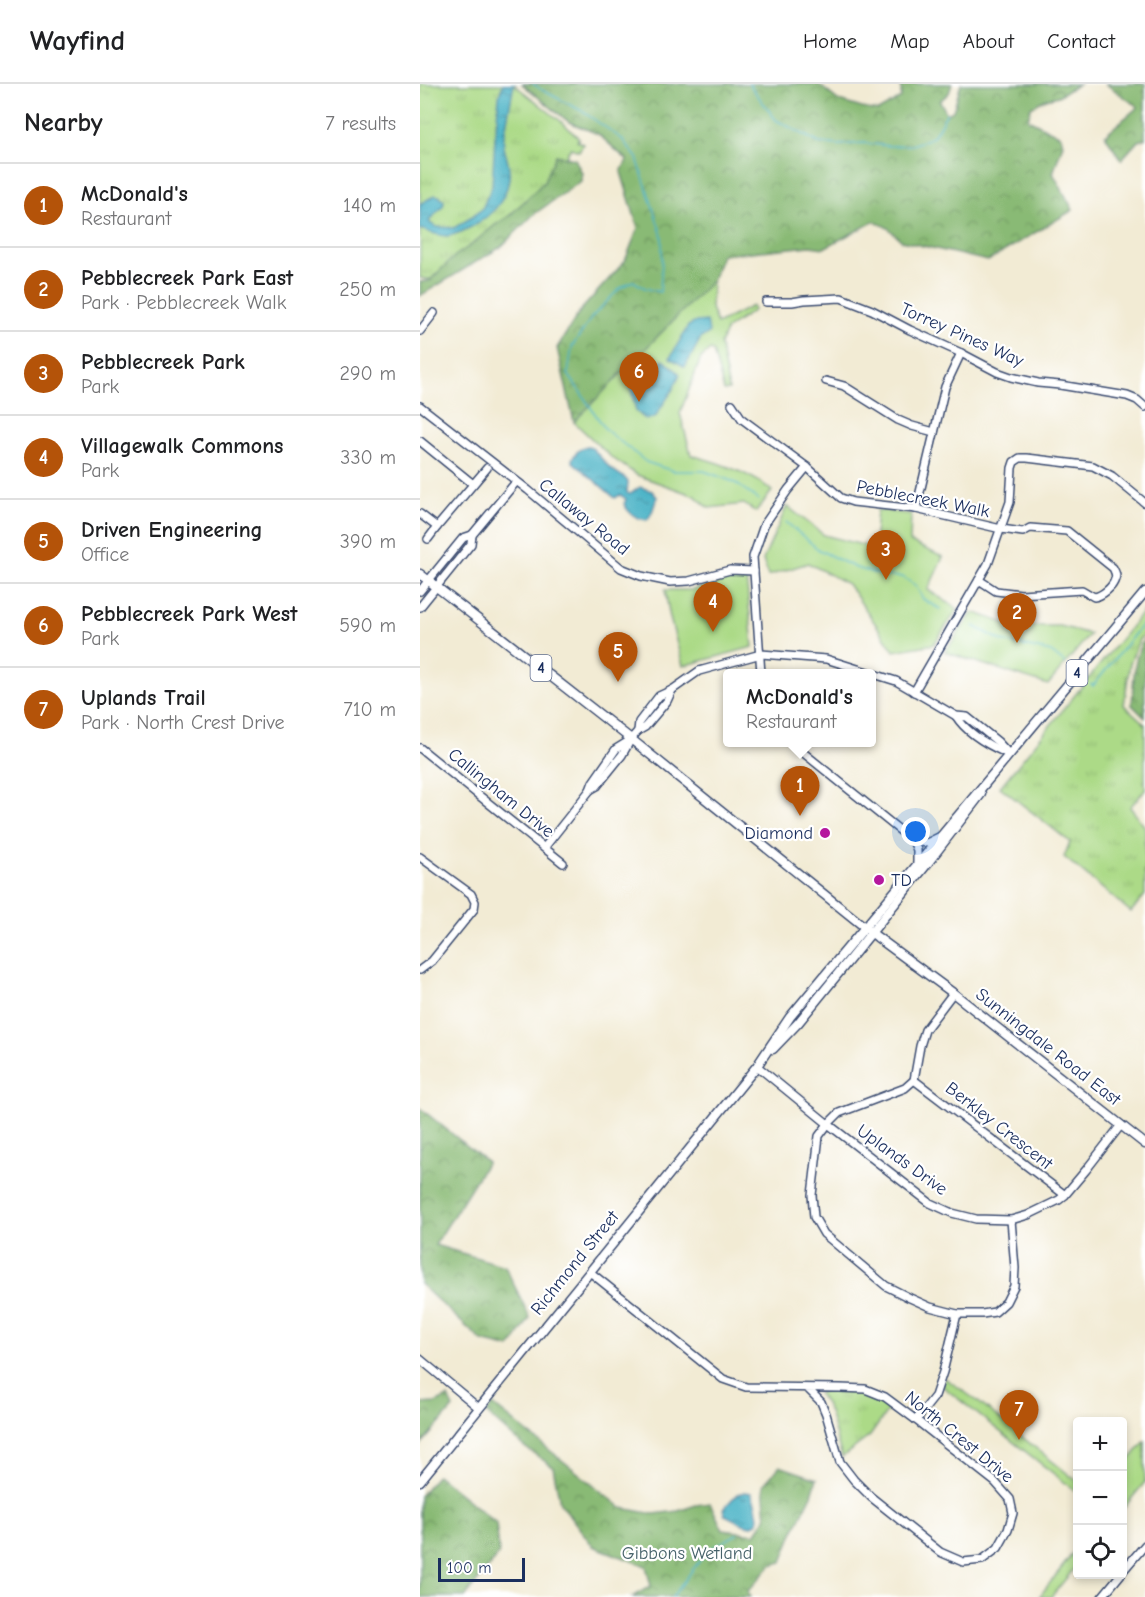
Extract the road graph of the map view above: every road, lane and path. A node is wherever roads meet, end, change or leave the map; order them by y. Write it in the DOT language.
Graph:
graph roads {
  1 [pos="766,302"];
  2 [pos="434,313"];
  3 [pos="420,331"];
  4 [pos="961,353"];
  5 [pos="826,381"];
  6 [pos="732,404"];
  7 [pos="420,406"];
  8 [pos="1145,407"];
  9 [pos="934,432"];
  10 [pos="420,441"];
  11 [pos="807,467"];
  12 [pos="487,468"];
  13 [pos="516,482"];
  14 [pos="473,484"];
  15 [pos="1145,503"];
  16 [pos="916,509"];
  17 [pos="420,514"];
  18 [pos="438,527"];
  19 [pos="1001,529"];
  20 [pos="472,535"];
  21 [pos="428,539"];
  22 [pos="754,571"];
  23 [pos="420,574"];
  24 [pos="428,580"];
  25 [pos="979,580"];
  26 [pos="436,586"];
  27 [pos="420,591"];
  28 [pos="1145,591"];
  29 [pos="420,607"];
  30 [pos="761,654"];
  31 [pos="761,669"];
  32 [pos="859,669"];
  33 [pos="876,674"];
  34 [pos="914,692"];
  35 [pos="631,739"];
  36 [pos="796,747"];
  37 [pos="420,748"];
  38 [pos="1010,754"];
  39 [pos="939,837"];
  40 [pos="913,841"];
  41 [pos="544,848"];
  42 [pos="420,857"];
  43 [pos="563,863"];
  44 [pos="917,864"];
  45 [pos="870,927"];
  46 [pos="420,970"];
  47 [pos="953,993"];
  48 [pos="757,1066"];
  49 [pos="914,1080"];
  50 [pos="828,1124"];
  51 [pos="1121,1125"];
  52 [pos="1145,1144"];
  53 [pos="1065,1195"];
  54 [pos="1011,1220"];
  55 [pos="590,1272"];
  56 [pos="957,1314"];
  57 [pos="420,1359"];
  58 [pos="807,1388"];
  59 [pos="479,1408"];
  60 [pos="916,1420"];
  61 [pos="420,1481"];
  62 [pos="1145,1545"];
  63 [pos="1127,1568"];
  64 [pos="1118,1579"];
  65 [pos="1105,1594"];
  66 [pos="1113,1597"];
  1 -- 4 [label="street, Torrey Pines Way"];
  2 -- 3 [label="street"];
  4 -- 8 [label="street, Torrey Pines Way"];
  4 -- 9 [label="street"];
  5 -- 9 [label="street"];
  6 -- 11 [label="street, Pebblecreek Walk"];
  7 -- 13 [label="street, Callaway Road"];
  9 -- 16 [label="street"];
  10 -- 14 [label="street"];
  11 -- 16 [label="street, Pebblecreek Walk"];
  11 -- 22 [label="street"];
  12 -- 14 [label="street"];
  13 -- 20 [label="street"];
  13 -- 22 [label="street, Callaway Road"];
  14 -- 18 [label="street"];
  15 -- 19 [label="street"];
  16 -- 19 [label="street, Pebblecreek Walk"];
  17 -- 18 [label="street"];
  18 -- 21 [label="street"];
  19 -- 25 [label="street"];
  19 -- 25 [label="street, Pebblecreek Walk"];
  20 -- 24 [label="street"];
  20 -- 26 [label="street"];
  22 -- 30 [label="street"];
  23 -- 24 [label="main road, 4"];
  24 -- 26 [label="main road, 4"];
  24 -- 27 [label="street"];
  25 -- 34 [label="street"];
  26 -- 29 [label="street"];
  26 -- 35 [label="main road, 4"];
  28 -- 38 [label="main road, Richmond Street / 4"];
  30 -- 31 [label="street"];
  30 -- 32 [label="street"];
  30 -- 35 [label="street"];
  33 -- 34 [label="street"];
  34 -- 38 [label="street"];
  35 -- 41 [label="street"];
  35 -- 45 [label="main road, Sunningdale Road East / 4"];
  36 -- 40 [label="street"];
  37 -- 41 [label="street, Callingham Drive"];
  38 -- 39 [label="main road, Richmond Street / 4"];
  38 -- 45 [label="main road, Richmond Street"];
  39 -- 40 [label="street"];
  39 -- 44 [label="main road, Richmond Street / 4"];
  40 -- 44 [label="street"];
  41 -- 43 [label="street, Callingham Drive"];
  42 -- 46 [label="street"];
  44 -- 45 [label="main road, Richmond Street / 4"];
  45 -- 47 [label="main road, Sunningdale Road East"];
  45 -- 48 [label="main road, Richmond Street"];
  47 -- 49 [label="street"];
  47 -- 51 [label="main road, Sunningdale Road East"];
  48 -- 50 [label="street, Uplands Drive"];
  48 -- 55 [label="main road, Richmond Street"];
  49 -- 50 [label="street"];
  49 -- 53 [label="street, Berkley Crescent"];
  50 -- 54 [label="street, Uplands Drive"];
  50 -- 56 [label="street"];
  51 -- 52 [label="main road, Sunningdale Road East"];
  51 -- 53 [label="street, Uplands Drive"];
  53 -- 54 [label="street, Uplands Drive"];
  54 -- 56 [label="street"];
  55 -- 58 [label="street, North Crest Drive"];
  55 -- 59 [label="main road, Richmond Street"];
  56 -- 60 [label="street"];
  57 -- 59 [label="street"];
  58 -- 60 [label="street, North Crest Drive"];
  58 -- 60 [label="street, North Crest Drive"];
  59 -- 61 [label="main road, Richmond Street"];
  62 -- 63 [label="street"];
  64 -- 65 [label="street"];
  65 -- 66 [label="street"];
}
